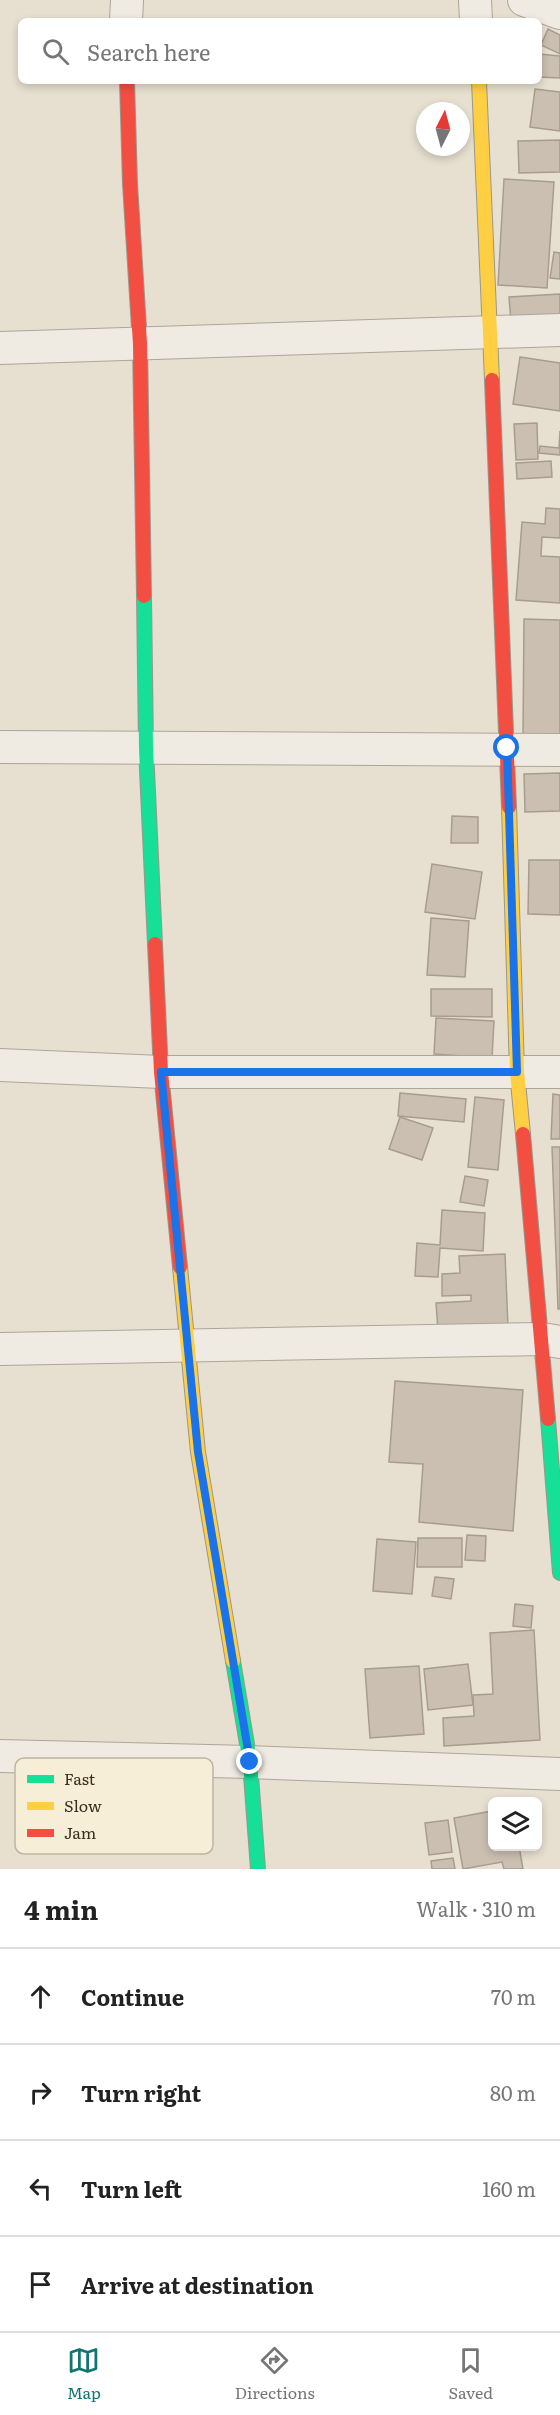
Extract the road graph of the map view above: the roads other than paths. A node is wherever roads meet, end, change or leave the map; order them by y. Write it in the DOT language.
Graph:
graph roads {
  1 [pos="127,0"];
  2 [pos="475,0"];
  3 [pos="524,0"];
  4 [pos="560,13"];
  5 [pos="126,18"];
  6 [pos="476,18"];
  7 [pos="127,84"];
  8 [pos="479,84"];
  9 [pos="491,330"];
  10 [pos="560,330"];
  11 [pos="140,344"];
  12 [pos="0,348"];
  13 [pos="0,747"];
  14 [pos="146,748"];
  15 [pos="507,748"];
  16 [pos="560,750"];
  17 [pos="0,1065"];
  18 [pos="161,1072"];
  19 [pos="517,1072"];
  20 [pos="560,1072"];
  21 [pos="551,1340"];
  22 [pos="188,1346"];
  23 [pos="0,1349"];
  24 [pos="560,1574"];
  25 [pos="0,1756"];
  26 [pos="83,1758"];
  27 [pos="213,1761"];
  28 [pos="250,1762"];
  29 [pos="560,1774"];
  30 [pos="258,1869"];
  1 -- 5 [label="street"];
  2 -- 6 [label="street"];
  3 -- 4 [label="street"];
  7 -- 11 [label="street"];
  8 -- 9 [label="street"];
  9 -- 10 [label="street"];
  9 -- 11 [label="street"];
  9 -- 15 [label="street"];
  11 -- 12 [label="street"];
  11 -- 14 [label="street"];
  13 -- 14 [label="street"];
  14 -- 15 [label="street"];
  14 -- 18 [label="street"];
  15 -- 16 [label="street"];
  15 -- 19 [label="street"];
  17 -- 18 [label="street"];
  18 -- 19 [label="street"];
  18 -- 22 [label="street"];
  19 -- 20 [label="street"];
  19 -- 21 [label="street"];
  21 -- 22 [label="street"];
  21 -- 24 [label="street"];
  22 -- 23 [label="street"];
  22 -- 28 [label="street"];
  25 -- 26 [label="street"];
  27 -- 28 [label="street"];
  28 -- 29 [label="street"];
  28 -- 30 [label="street"];
}
